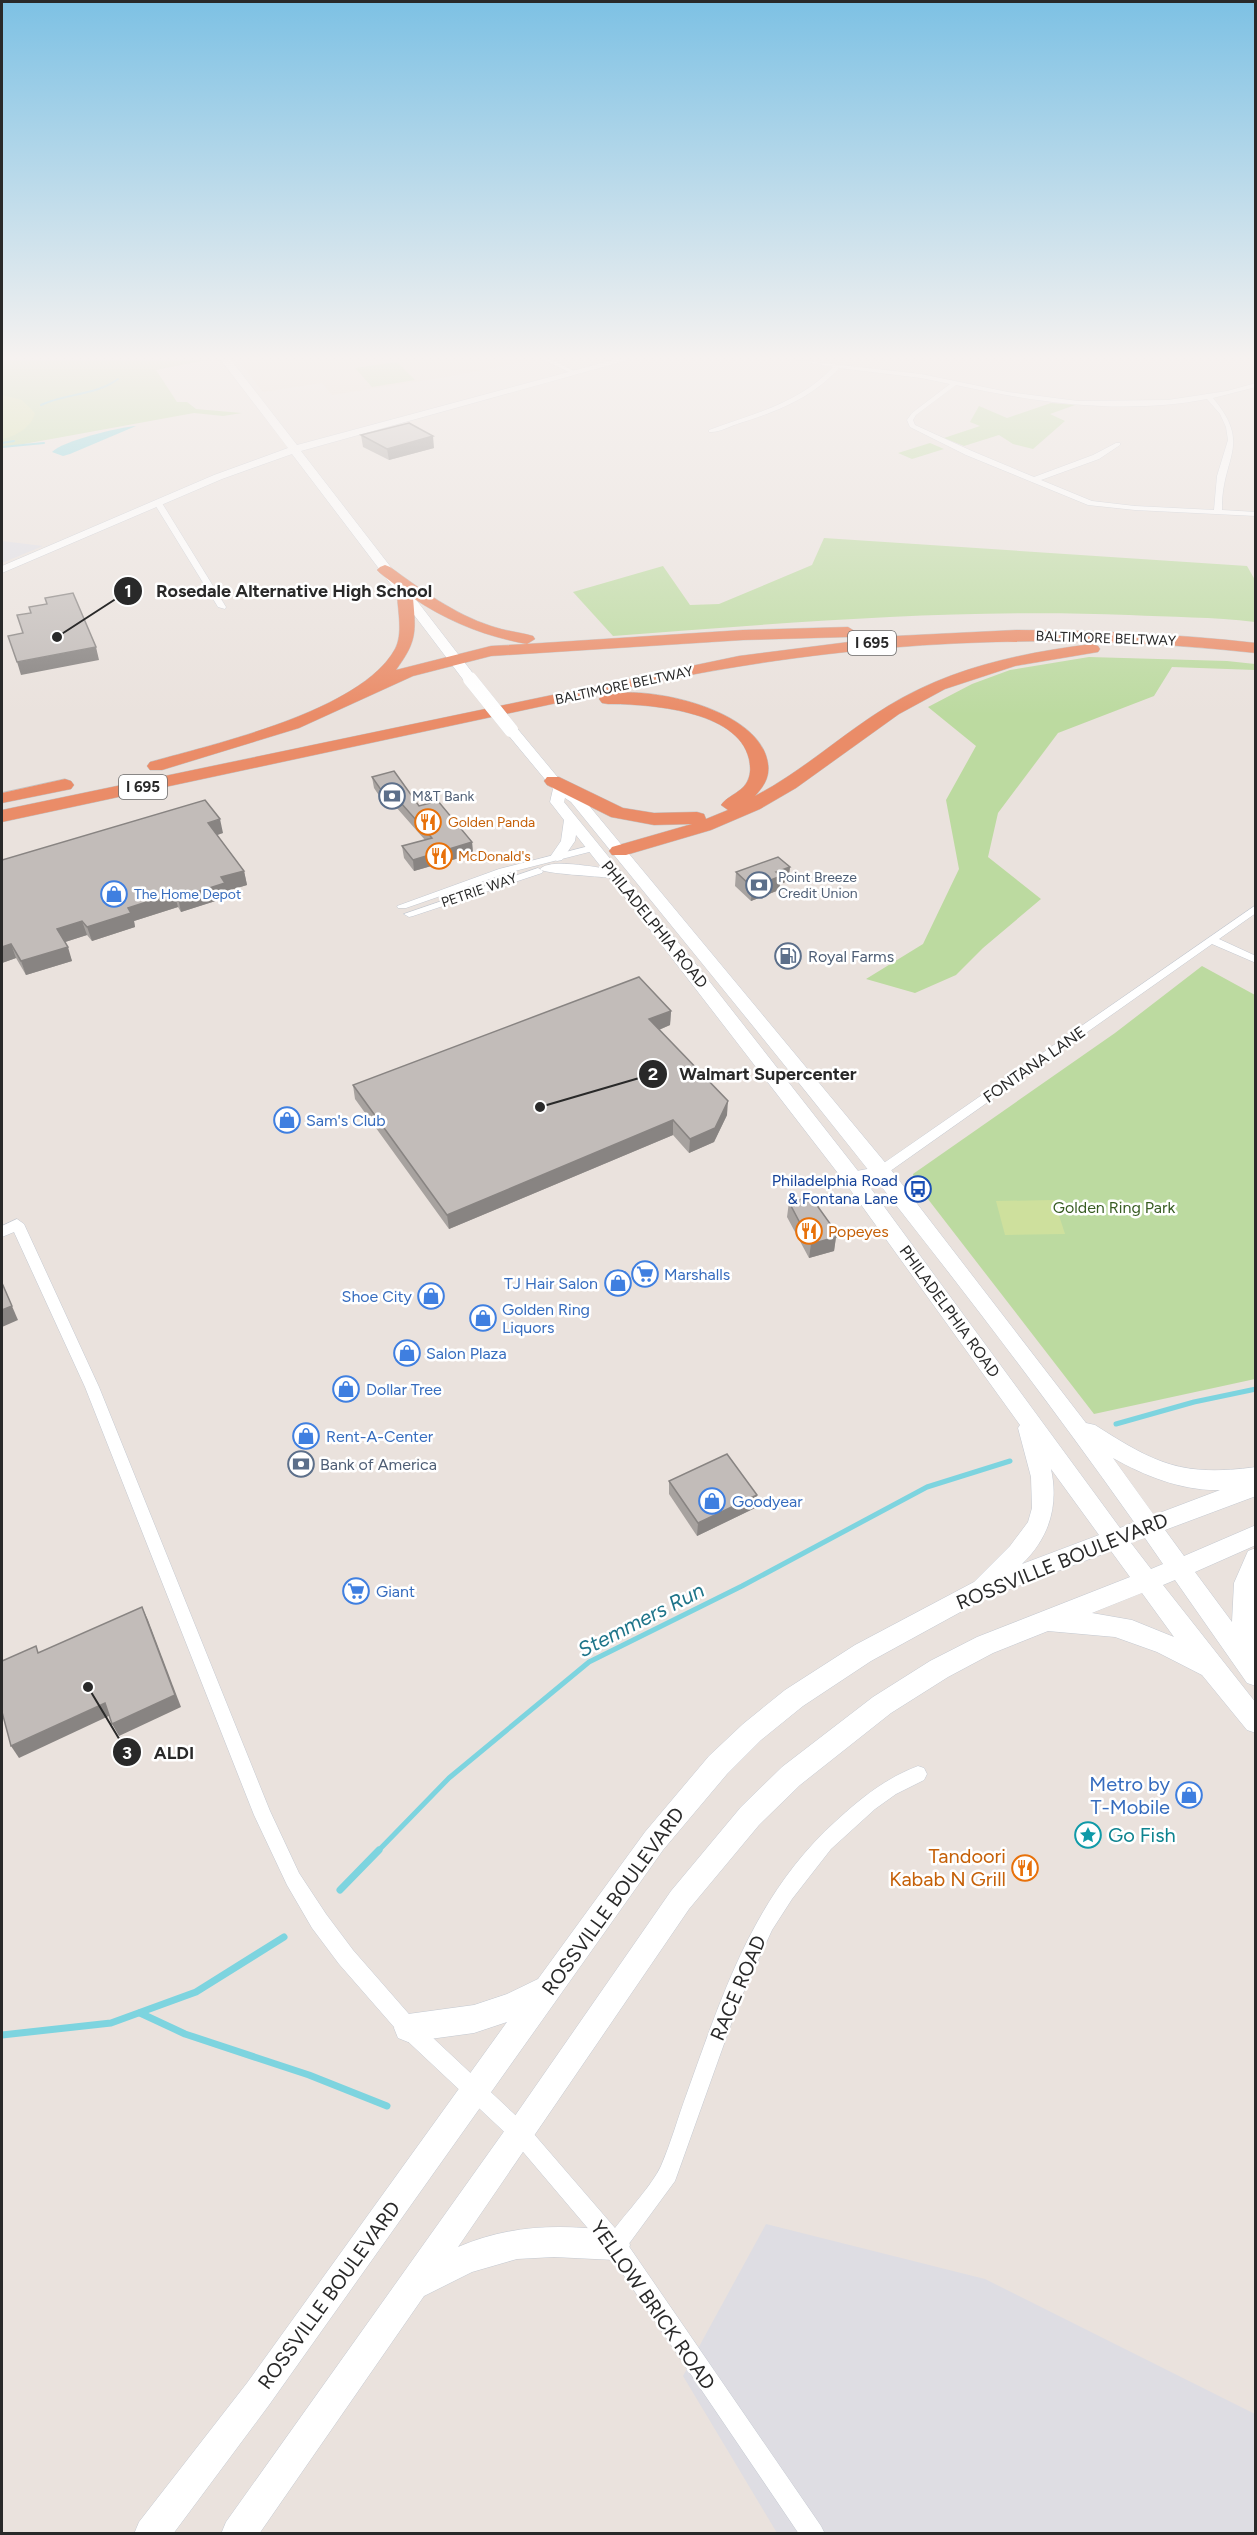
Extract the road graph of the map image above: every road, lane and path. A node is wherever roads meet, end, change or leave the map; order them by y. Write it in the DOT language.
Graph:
graph roads {
  1 [pos="221,478"];
  2 [pos="317,478"];
  3 [pos="1029,478"];
  4 [pos="1038,478"];
  5 [pos="1228,478"];
  6 [pos="1033,480"];
  7 [pos="158,503"];
  8 [pos="1218,512"];
  9 [pos="1256,514"];
  10 [pos="2,570"];
  11 [pos="385,570"];
  12 [pos="405,595"];
  13 [pos="222,607"];
  14 [pos="848,632"];
  15 [pos="1256,635"];
  16 [pos="602,644"];
  17 [pos="1256,648"];
  18 [pos="1256,653"];
  19 [pos="454,659"];
  20 [pos="361,691"];
  21 [pos="494,713"];
  22 [pos="259,762"];
  23 [pos="156,766"];
  24 [pos="78,782"];
  25 [pos="556,785"];
  26 [pos="2,793"];
  27 [pos="2,798"];
  28 [pos="2,816"];
  29 [pos="697,818"];
  30 [pos="572,820"];
  31 [pos="2,833"];
  32 [pos="606,849"];
  33 [pos="552,863"];
  34 [pos="615,874"];
  35 [pos="1256,908"];
  36 [pos="406,910"];
  37 [pos="1211,940"];
  38 [pos="1256,960"];
  39 [pos="881,1171"];
  40 [pos="851,1176"];
  41 [pos="2,1232"];
  42 [pos="1024,1411"];
  43 [pos="1075,1424"];
  44 [pos="1256,1476"];
  45 [pos="1256,1486"];
  46 [pos="1150,1526"];
  47 [pos="1256,1534"];
  48 [pos="1115,1539"];
  49 [pos="1256,1558"];
  50 [pos="1180,1568"];
  51 [pos="1146,1581"];
  52 [pos="978,1591"];
  53 [pos="1044,1622"];
  54 [pos="1256,1665"];
  55 [pos="1212,1669"];
  56 [pos="1256,1675"];
  57 [pos="1256,1722"];
  58 [pos="918,1774"];
  59 [pos="548,1989"];
  60 [pos="408,2028"];
  61 [pos="474,2092"];
  62 [pos="520,2133"];
  63 [pos="615,2245"];
  64 [pos="413,2285"];
  65 [pos="151,2534"];
  66 [pos="238,2534"];
  67 [pos="813,2534"];
  1 -- 7 [label="main road"];
  2 -- 11 [label="main road, PHILADELPHIA ROAD"];
  3 -- 6 [label="street"];
  4 -- 6 [label="street"];
  5 -- 8 [label="street"];
  6 -- 8 [label="street"];
  7 -- 10 [label="main road"];
  7 -- 13 [label="street"];
  8 -- 9 [label="street"];
  11 -- 12 [label="main road, PHILADELPHIA ROAD"];
  11 -- 16 [label="highway"];
  12 -- 19 [label="main road, PHILADELPHIA ROAD"];
  12 -- 20 [label="highway"];
  14 -- 15 [label="highway, BALTIMORE BELTWAY / I 695"];
  14 -- 16 [label="highway"];
  14 -- 23 [label="highway, BALTIMORE BELTWAY / I 695"];
  16 -- 19 [label="highway"];
  17 -- 21 [label="highway, BALTIMORE BELTWAY / I 695"];
  18 -- 32 [label="highway"];
  19 -- 20 [label="highway"];
  19 -- 25 [label="main road, PHILADELPHIA ROAD, bridge"];
  20 -- 23 [label="highway"];
  21 -- 22 [label="highway, BALTIMORE BELTWAY / I 695"];
  21 -- 29 [label="highway"];
  22 -- 28 [label="highway, BALTIMORE BELTWAY / I 695"];
  22 -- 31 [label="highway"];
  23 -- 24 [label="highway, BALTIMORE BELTWAY / I 695"];
  24 -- 26 [label="highway"];
  24 -- 27 [label="highway, BALTIMORE BELTWAY / I 695"];
  25 -- 29 [label="highway"];
  25 -- 30 [label="main road, PHILADELPHIA ROAD"];
  25 -- 32 [label="main road, PHILADELPHIA ROAD"];
  29 -- 32 [label="highway"];
  30 -- 32 [label="main road, PHILADELPHIA ROAD"];
  30 -- 33 [label="main road"];
  32 -- 33 [label="street, PETRIE WAY"];
  32 -- 34 [label="main road, PHILADELPHIA ROAD"];
  32 -- 39 [label="main road, PHILADELPHIA ROAD"];
  33 -- 34 [label="main road"];
  33 -- 36 [label="street, PETRIE WAY"];
  34 -- 40 [label="main road, PHILADELPHIA ROAD"];
  35 -- 37 [label="street, FONTANA LANE"];
  37 -- 38 [label="street"];
  37 -- 39 [label="street, FONTANA LANE"];
  39 -- 40 [label="street, FONTANA LANE"];
  39 -- 43 [label="main road, PHILADELPHIA ROAD"];
  40 -- 42 [label="main road, PHILADELPHIA ROAD"];
  41 -- 60 [label="street, YELLOW BRICK ROAD"];
  42 -- 48 [label="main road, PHILADELPHIA ROAD"];
  42 -- 52 [label="main road"];
  43 -- 44 [label="main road"];
  43 -- 46 [label="main road, PHILADELPHIA ROAD"];
  45 -- 46 [label="main road, ROSSVILLE BOULEVARD"];
  46 -- 48 [label="main road, ROSSVILLE BOULEVARD"];
  46 -- 50 [label="main road, PHILADELPHIA ROAD"];
  47 -- 50 [label="main road"];
  48 -- 51 [label="main road, PHILADELPHIA ROAD"];
  48 -- 52 [label="main road, ROSSVILLE BOULEVARD"];
  49 -- 54 [label="main road"];
  50 -- 51 [label="main road"];
  50 -- 56 [label="main road, PHILADELPHIA ROAD"];
  51 -- 53 [label="main road"];
  51 -- 55 [label="main road, PHILADELPHIA ROAD"];
  52 -- 59 [label="main road, ROSSVILLE BOULEVARD"];
  53 -- 55 [label="main road"];
  53 -- 62 [label="main road"];
  55 -- 57 [label="main road, PHILADELPHIA ROAD"];
  58 -- 63 [label="street, RACE ROAD"];
  59 -- 60 [label="main road"];
  59 -- 61 [label="main road, ROSSVILLE BOULEVARD"];
  60 -- 61 [label="street, YELLOW BRICK ROAD"];
  61 -- 62 [label="street, YELLOW BRICK ROAD"];
  61 -- 65 [label="main road, ROSSVILLE BOULEVARD"];
  62 -- 63 [label="street, YELLOW BRICK ROAD"];
  62 -- 64 [label="main road"];
  63 -- 64 [label="main road"];
  63 -- 67 [label="street, YELLOW BRICK ROAD"];
  64 -- 66 [label="main road"];
}
